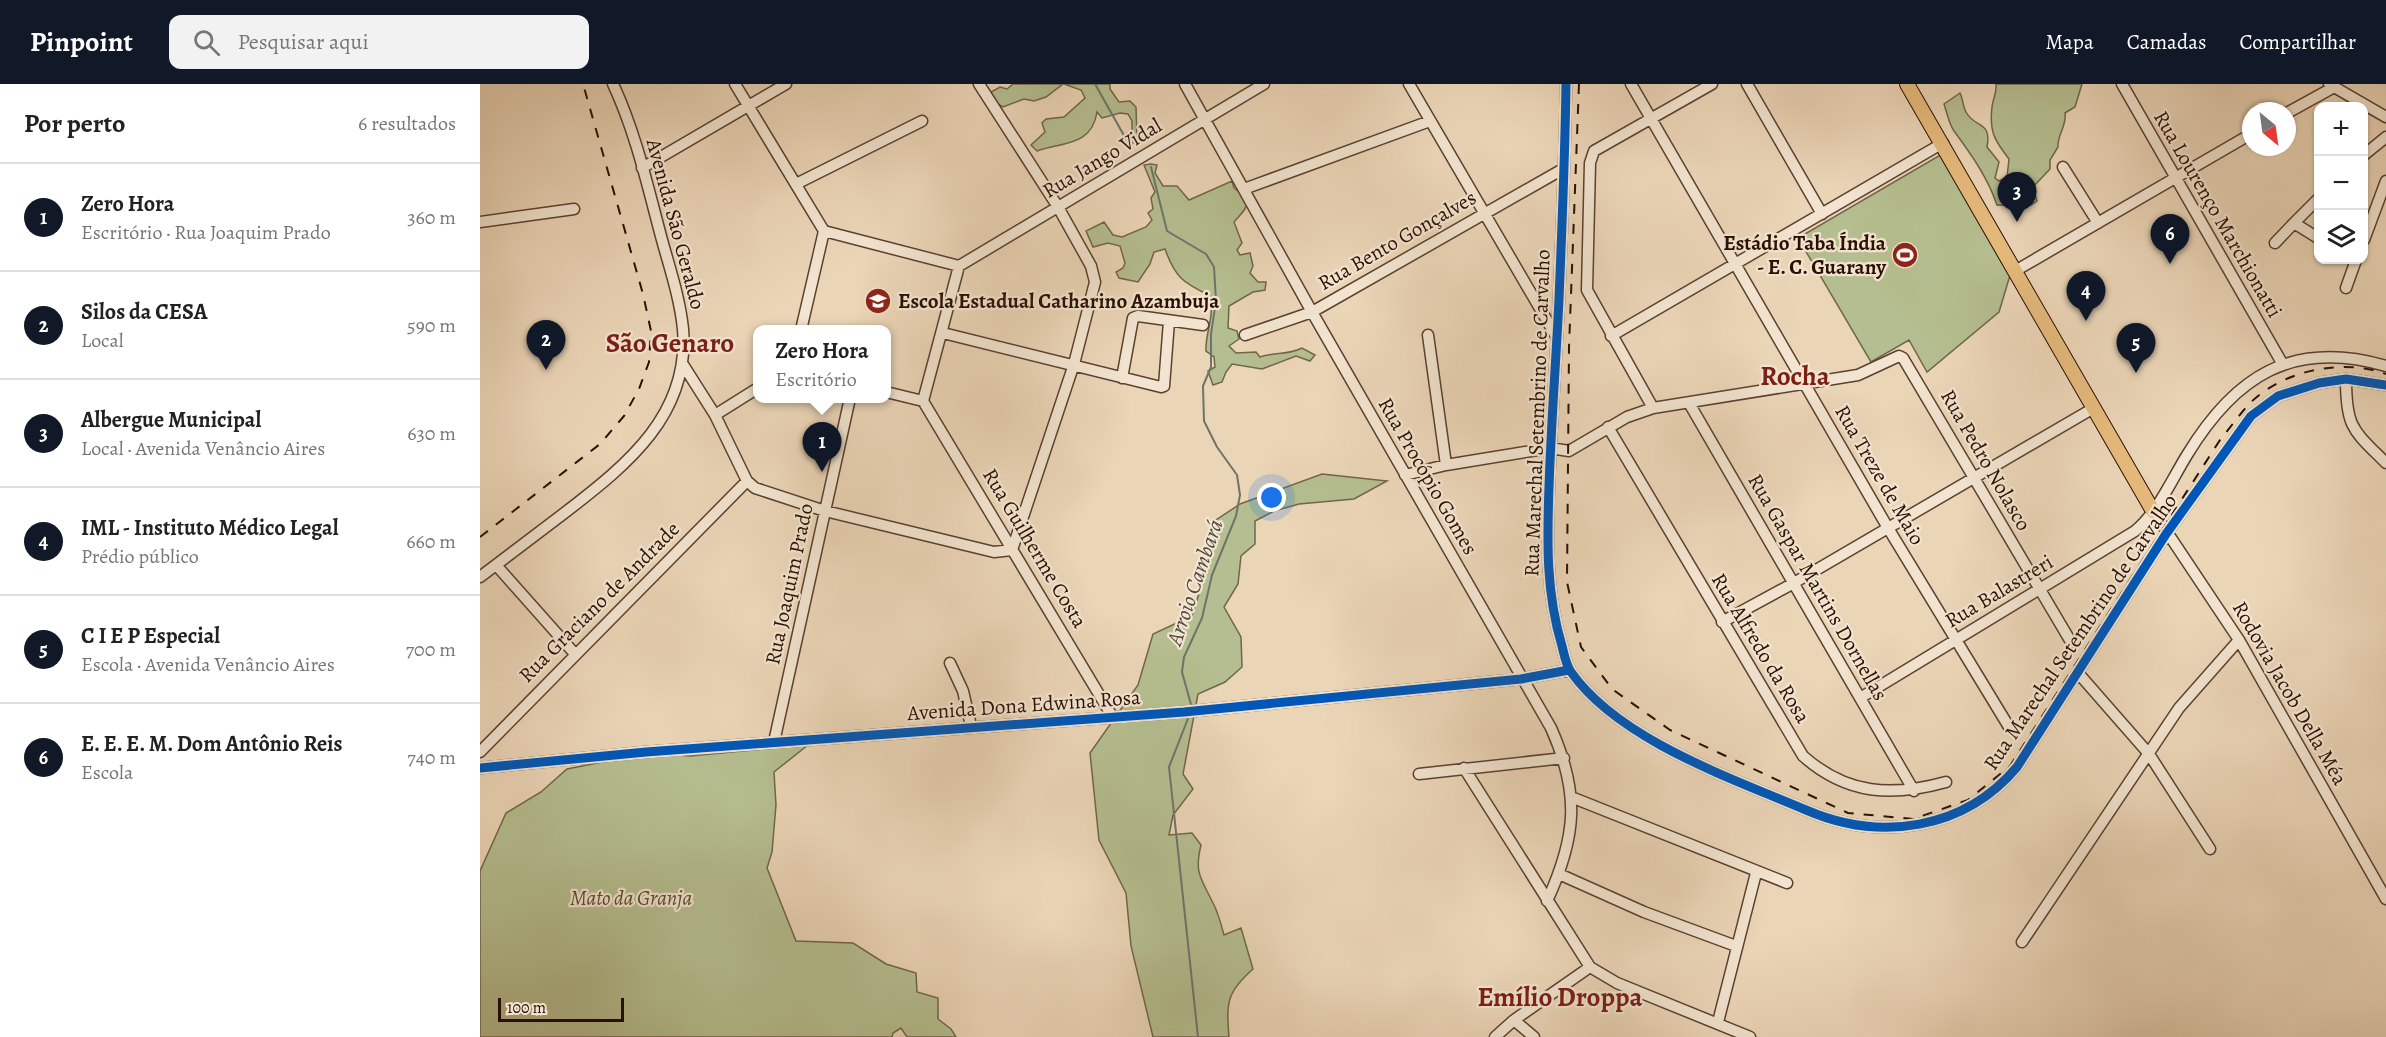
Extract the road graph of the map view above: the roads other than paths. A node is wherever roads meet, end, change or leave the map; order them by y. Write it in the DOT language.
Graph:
graph roads {
  1 [pos="613,84"];
  2 [pos="735,84"];
  3 [pos="786,84"];
  4 [pos="979,84"];
  5 [pos="1185,84"];
  6 [pos="1264,84"];
  7 [pos="1409,84"];
  8 [pos="1566,84"];
  9 [pos="1631,84"];
  10 [pos="1712,84"];
  11 [pos="1747,84"];
  12 [pos="1907,84"];
  13 [pos="2122,84"];
  14 [pos="2332,85"];
  15 [pos="748,106"];
  16 [pos="2296,107"];
  17 [pos="2386,117"];
  18 [pos="1206,119"];
  19 [pos="1651,119"];
  20 [pos="922,121"];
  21 [pos="1430,121"];
  22 [pos="2386,137"];
  23 [pos="2242,139"];
  24 [pos="1943,144"];
  25 [pos="2368,152"];
  26 [pos="2063,167"];
  27 [pos="642,168"];
  28 [pos="1563,169"];
  29 [pos="2175,177"];
  30 [pos="2386,181"];
  31 [pos="796,184"];
  32 [pos="1244,189"];
  33 [pos="2314,204"];
  34 [pos="1058,207"];
  35 [pos="574,209"];
  36 [pos="1485,213"];
  37 [pos="1822,214"];
  38 [pos="480,222"];
  39 [pos="2098,223"];
  40 [pos="2294,223"];
  41 [pos="2368,229"];
  42 [pos="824,231"];
  43 [pos="2314,235"];
  44 [pos="2275,243"];
  45 [pos="1735,264"];
  46 [pos="2355,264"];
  47 [pos="959,266"];
  48 [pos="2015,271"];
  49 [pos="2346,288"];
  50 [pos="1312,312"];
  51 [pos="1169,321"];
  52 [pos="802,325"];
  53 [pos="1203,325"];
  54 [pos="943,333"];
  55 [pos="1245,335"];
  56 [pos="1428,335"];
  57 [pos="1556,336"];
  58 [pos="1611,336"];
  59 [pos="682,363"];
  60 [pos="2282,363"];
  61 [pos="1074,364"];
  62 [pos="2386,366"];
  63 [pos="1122,378"];
  64 [pos="2346,379"];
  65 [pos="1805,383"];
  66 [pos="2386,385"];
  67 [pos="753,391"];
  68 [pos="891,393"];
  69 [pos="923,401"];
  70 [pos="849,403"];
  71 [pos="1689,403"];
  72 [pos="1653,408"];
  73 [pos="2092,409"];
  74 [pos="715,415"];
  75 [pos="1608,427"];
  76 [pos="1550,448"];
  77 [pos="1569,451"];
  78 [pos="2386,463"];
  79 [pos="1446,465"];
  80 [pos="1550,469"];
  81 [pos="1406,475"];
  82 [pos="1974,477"];
  83 [pos="747,481"];
  84 [pos="825,511"];
  85 [pos="2153,511"];
  86 [pos="1888,528"];
  87 [pos="2166,534"];
  88 [pos="1012,549"];
  89 [pos="496,565"];
  90 [pos="480,577"];
  91 [pos="1792,585"];
  92 [pos="2039,590"];
  93 [pos="1722,622"];
  94 [pos="1955,640"];
  95 [pos="2239,640"];
  96 [pos="2071,642"];
  97 [pos="575,654"];
  98 [pos="950,663"];
  99 [pos="1569,670"];
  100 [pos="2079,674"];
  101 [pos="1521,680"];
  102 [pos="1860,698"];
  103 [pos="1112,716"];
  104 [pos="971,726"];
  105 [pos="2009,727"];
  106 [pos="774,742"];
  107 [pos="480,752"];
  108 [pos="2149,754"];
  109 [pos="1564,758"];
  110 [pos="480,768"];
  111 [pos="1464,768"];
  112 [pos="1419,774"];
  113 [pos="1946,782"];
  114 [pos="1914,791"];
  115 [pos="1571,797"];
  116 [pos="2210,849"];
  117 [pos="1756,873"];
  118 [pos="1559,874"];
  119 [pos="1787,883"];
  120 [pos="2386,899"];
  121 [pos="1547,901"];
  122 [pos="2022,942"];
  123 [pos="1736,946"];
  124 [pos="1590,967"];
  125 [pos="1514,1020"];
  126 [pos="1718,1022"];
  127 [pos="1496,1037"];
  128 [pos="1534,1037"];
  129 [pos="1750,1037"];
  1 -- 27 [label="street, Avenida São Geraldo"];
  2 -- 15 [label="street"];
  3 -- 15 [label="street"];
  4 -- 34 [label="street"];
  5 -- 18 [label="street, Rua Procópio Gomes"];
  6 -- 18 [label="street, Rua Jango Vidal"];
  7 -- 21 [label="street"];
  8 -- 28 [label="street, Rua Marechal Setembrino de Carvalho"];
  9 -- 19 [label="street, Rua Treze de Maio"];
  10 -- 19 [label="street"];
  11 -- 37 [label="street"];
  12 -- 24 [label="main road"];
  13 -- 29 [label="street, Rua Lourenço Marchionatti"];
  14 -- 16 [label="street"];
  14 -- 17 [label="street"];
  15 -- 27 [label="street"];
  15 -- 31 [label="street"];
  18 -- 32 [label="street, Rua Procópio Gomes"];
  18 -- 34 [label="street, Rua Jango Vidal"];
  19 -- 45 [label="street, Rua Treze de Maio"];
  19 -- 58 [label="street"];
  20 -- 31 [label="street"];
  21 -- 32 [label="street"];
  21 -- 36 [label="street"];
  22 -- 25 [label="street"];
  23 -- 29 [label="street"];
  24 -- 37 [label="street"];
  24 -- 48 [label="main road"];
  26 -- 39 [label="street"];
  27 -- 59 [label="street, Avenida São Geraldo"];
  28 -- 36 [label="street, Rua Bento Gonçalves"];
  28 -- 57 [label="street, Rua Marechal Setembrino de Carvalho"];
  29 -- 39 [label="street"];
  29 -- 60 [label="street, Rua Lourenço Marchionatti"];
  30 -- 41 [label="street"];
  31 -- 42 [label="street"];
  32 -- 50 [label="street, Rua Procópio Gomes"];
  33 -- 40 [label="street"];
  34 -- 47 [label="street, Rua Jango Vidal"];
  34 -- 61 [label="street"];
  35 -- 38 [label="street"];
  36 -- 50 [label="street, Rua Bento Gonçalves"];
  36 -- 57 [label="street"];
  37 -- 45 [label="street"];
  39 -- 48 [label="street"];
  40 -- 43 [label="street"];
  40 -- 44 [label="street"];
  42 -- 47 [label="street"];
  42 -- 52 [label="street"];
  45 -- 58 [label="street"];
  45 -- 65 [label="street, Rua Treze de Maio"];
  46 -- 49 [label="street"];
  47 -- 54 [label="street"];
  48 -- 73 [label="main road"];
  50 -- 55 [label="street, Rua Bento Gonçalves"];
  50 -- 81 [label="street, Rua Procópio Gomes"];
  51 -- 53 [label="street"];
  51 -- 63 [label="street"];
  51 -- 63 [label="street"];
  54 -- 61 [label="street"];
  54 -- 69 [label="street"];
  56 -- 79 [label="street"];
  57 -- 76 [label="street, Rua Marechal Setembrino de Carvalho"];
  58 -- 72 [label="street"];
  59 -- 74 [label="street"];
  59 -- 89 [label="street, Avenida São Geraldo"];
  60 -- 62 [label="street, Rua Marechal Setembrino de Carvalho"];
  60 -- 85 [label="street, Rua Marechal Setembrino de Carvalho"];
  61 -- 63 [label="street"];
  61 -- 88 [label="street"];
  64 -- 66 [label="street, Rua Marechal Setembrino de Carvalho"];
  64 -- 78 [label="street"];
  64 -- 87 [label="street, Rua Marechal Setembrino de Carvalho"];
  65 -- 71 [label="street"];
  65 -- 82 [label="street, Rua Pedro Nolasco"];
  65 -- 86 [label="street, Rua Treze de Maio"];
  67 -- 74 [label="street"];
  68 -- 69 [label="street"];
  69 -- 88 [label="street, Rua Guilherme Costa"];
  70 -- 84 [label="street, Rua Joaquim Prado"];
  71 -- 72 [label="street"];
  71 -- 91 [label="street, Rua Gaspar Martins Dornellas"];
  72 -- 75 [label="street"];
  73 -- 82 [label="street"];
  73 -- 85 [label="main road"];
  74 -- 83 [label="street"];
  75 -- 77 [label="street"];
  75 -- 93 [label="street, Rua Alfredo da Rosa"];
  76 -- 77 [label="street"];
  76 -- 79 [label="street"];
  76 -- 80 [label="street, Rua Marechal Setembrino de Carvalho"];
  77 -- 80 [label="street"];
  79 -- 81 [label="street"];
  80 -- 99 [label="street, Rua Marechal Setembrino de Carvalho"];
  81 -- 101 [label="street, Rua Procópio Gomes"];
  82 -- 86 [label="street"];
  82 -- 92 [label="street, Rua Pedro Nolasco"];
  83 -- 84 [label="street"];
  83 -- 97 [label="street, Rua Graciano de Andrade"];
  84 -- 88 [label="street"];
  84 -- 106 [label="street, Rua Joaquim Prado"];
  85 -- 87 [label="street, Rodovia Jacob Della Méa"];
  85 -- 92 [label="street, Rua Balastreri"];
  86 -- 91 [label="street"];
  86 -- 94 [label="street, Rua Treze de Maio"];
  87 -- 95 [label="street, Rodovia Jacob Della Méa"];
  87 -- 100 [label="street, Rua Marechal Setembrino de Carvalho"];
  88 -- 103 [label="street, Rua Guilherme Costa"];
  89 -- 90 [label="street, Avenida São Geraldo"];
  89 -- 97 [label="street"];
  91 -- 93 [label="street"];
  91 -- 102 [label="street, Rua Gaspar Martins Dornellas"];
  92 -- 94 [label="street, Rua Balastreri"];
  92 -- 96 [label="street, Rua Pedro Nolasco"];
  93 -- 114 [label="street, Rua Alfredo da Rosa"];
  94 -- 102 [label="street, Rua Balastreri"];
  94 -- 105 [label="street, Rua Treze de Maio"];
  95 -- 108 [label="street"];
  95 -- 120 [label="street, Rodovia Jacob Della Méa"];
  97 -- 107 [label="street, Rua Graciano de Andrade"];
  98 -- 104 [label="street"];
  99 -- 100 [label="street, Rua Marechal Setembrino de Carvalho"];
  99 -- 101 [label="street, Avenida Dona Edwina Rosa"];
  100 -- 108 [label="street"];
  101 -- 103 [label="street, Avenida Dona Edwina Rosa"];
  101 -- 109 [label="street, Rua Procópio Gomes"];
  102 -- 114 [label="street, Rua Gaspar Martins Dornellas"];
  103 -- 104 [label="street, Avenida Dona Edwina Rosa"];
  104 -- 106 [label="street, Avenida Dona Edwina Rosa"];
  106 -- 110 [label="street, Avenida Dona Edwina Rosa"];
  108 -- 116 [label="street"];
  108 -- 122 [label="street"];
  109 -- 111 [label="street"];
  109 -- 115 [label="street, Rua Procópio Gomes"];
  111 -- 112 [label="street"];
  111 -- 121 [label="street"];
  113 -- 114 [label="street, Rua Alfredo da Rosa"];
  115 -- 117 [label="street"];
  115 -- 118 [label="street, Rua Procópio Gomes"];
  117 -- 119 [label="street"];
  117 -- 123 [label="street"];
  118 -- 121 [label="street, Rua Procópio Gomes"];
  118 -- 123 [label="street"];
  121 -- 124 [label="street"];
  123 -- 126 [label="street"];
  124 -- 125 [label="street"];
  124 -- 126 [label="street"];
  125 -- 127 [label="street"];
  125 -- 128 [label="street"];
  126 -- 129 [label="street"];
}
